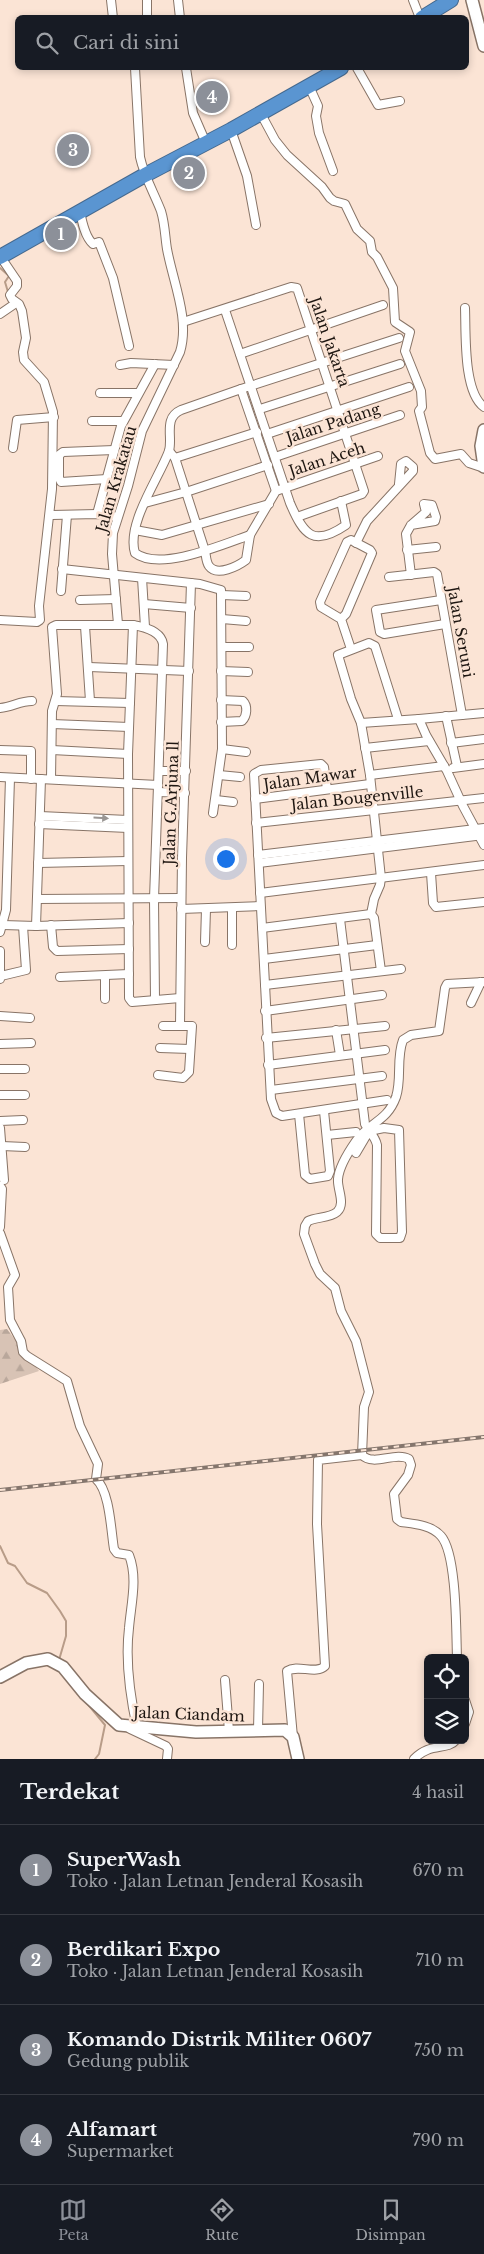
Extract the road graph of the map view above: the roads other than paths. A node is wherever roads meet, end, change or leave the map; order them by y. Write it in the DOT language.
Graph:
graph roads {
  1 [pos="111,0"];
  2 [pos="147,0"];
  3 [pos="178,0"];
  4 [pos="413,0"];
  5 [pos="451,0"];
  6 [pos="472,0"];
  7 [pos="113,15"];
  8 [pos="147,15"];
  9 [pos="180,15"];
  10 [pos="420,15"];
  11 [pos="426,15"];
  12 [pos="484,46"];
  13 [pos="135,70"];
  14 [pos="186,70"];
  15 [pos="337,70"];
  16 [pos="358,70"];
  17 [pos="309,86"];
  18 [pos="400,101"];
  19 [pos="261,114"];
  20 [pos="231,130"];
  21 [pos="206,143"];
  22 [pos="333,171"];
  23 [pos="145,175"];
  24 [pos="80,212"];
  25 [pos="256,225"];
  26 [pos="0,256"];
  27 [pos="16,303"];
  28 [pos="383,305"];
  29 [pos="465,308"];
  30 [pos="225,310"];
  31 [pos="0,314"];
  32 [pos="183,322"];
  33 [pos="312,330"];
  34 [pos="400,338"];
  35 [pos="129,346"];
  36 [pos="240,354"];
  37 [pos="323,362"];
  38 [pos="156,364"];
  39 [pos="400,364"];
  40 [pos="120,365"];
  41 [pos="174,365"];
  42 [pos="252,386"];
  43 [pos="331,386"];
  44 [pos="409,387"];
  45 [pos="241,389"];
  46 [pos="100,393"];
  47 [pos="138,393"];
  48 [pos="484,407"];
  49 [pos="260,409"];
  50 [pos="339,410"];
  51 [pos="400,415"];
  52 [pos="54,418"];
  53 [pos="123,420"];
  54 [pos="92,421"];
  55 [pos="484,430"];
  56 [pos="256,432"];
  57 [pos="347,433"];
  58 [pos="267,434"];
  59 [pos="13,448"];
  60 [pos="114,450"];
  61 [pos="169,451"];
  62 [pos="378,456"];
  63 [pos="275,457"];
  64 [pos="175,458"];
  65 [pos="356,463"];
  66 [pos="268,465"];
  67 [pos="484,468"];
  68 [pos="107,479"];
  69 [pos="399,484"];
  70 [pos="285,488"];
  71 [pos="276,491"];
  72 [pos="186,492"];
  73 [pos="341,501"];
  74 [pos="145,504"];
  75 [pos="269,504"];
  76 [pos="97,514"];
  77 [pos="52,515"];
  78 [pos="67,515"];
  79 [pos="117,517"];
  80 [pos="297,517"];
  81 [pos="196,525"];
  82 [pos="411,525"];
  83 [pos="135,530"];
  84 [pos="250,534"];
  85 [pos="356,543"];
  86 [pos="436,547"];
  87 [pos="407,550"];
  88 [pos="205,551"];
  89 [pos="62,568"];
  90 [pos="115,575"];
  91 [pos="411,575"];
  92 [pos="142,578"];
  93 [pos="389,578"];
  94 [pos="191,583"];
  95 [pos="61,591"];
  96 [pos="222,595"];
  97 [pos="246,596"];
  98 [pos="116,599"];
  99 [pos="80,600"];
  100 [pos="441,600"];
  101 [pos="144,604"];
  102 [pos="191,608"];
  103 [pos="341,619"];
  104 [pos="0,620"];
  105 [pos="222,620"];
  106 [pos="246,621"];
  107 [pos="118,624"];
  108 [pos="446,624"];
  109 [pos="133,625"];
  110 [pos="85,626"];
  111 [pos="145,627"];
  112 [pos="222,647"];
  113 [pos="249,647"];
  114 [pos="351,649"];
  115 [pos="89,667"];
  116 [pos="131,669"];
  117 [pos="162,670"];
  118 [pos="189,671"];
  119 [pos="221,671"];
  120 [pos="248,672"];
  121 [pos="221,700"];
  122 [pos="32,701"];
  123 [pos="56,701"];
  124 [pos="90,701"];
  125 [pos="130,703"];
  126 [pos="0,708"];
  127 [pos="484,712"];
  128 [pos="462,714"];
  129 [pos="446,716"];
  130 [pos="424,718"];
  131 [pos="398,719"];
  132 [pos="221,722"];
  133 [pos="361,723"];
  134 [pos="52,724"];
  135 [pos="129,726"];
  136 [pos="484,739"];
  137 [pos="429,741"];
  138 [pos="451,743"];
  139 [pos="365,748"];
  140 [pos="222,749"];
  141 [pos="0,750"];
  142 [pos="52,750"];
  143 [pos="246,752"];
  144 [pos="128,754"];
  145 [pos="484,764"];
  146 [pos="451,768"];
  147 [pos="159,771"];
  148 [pos="186,772"];
  149 [pos="219,775"];
  150 [pos="370,775"];
  151 [pos="0,777"];
  152 [pos="240,777"];
  153 [pos="10,778"];
  154 [pos="31,778"];
  155 [pos="41,779"];
  156 [pos="51,779"];
  157 [pos="128,783"];
  158 [pos="370,784"];
  159 [pos="158,788"];
  160 [pos="327,788"];
  161 [pos="184,793"];
  162 [pos="484,798"];
  163 [pos="254,799"];
  164 [pos="216,800"];
  165 [pos="460,800"];
  166 [pos="9,801"];
  167 [pos="0,802"];
  168 [pos="233,802"];
  169 [pos="372,810"];
  170 [pos="213,813"];
  171 [pos="40,820"];
  172 [pos="256,823"];
  173 [pos="128,824"];
  174 [pos="4,829"];
  175 [pos="481,832"];
  176 [pos="376,844"];
  177 [pos="484,845"];
  178 [pos="4,853"];
  179 [pos="258,859"];
  180 [pos="128,862"];
  181 [pos="38,863"];
  182 [pos="484,865"];
  183 [pos="430,873"];
  184 [pos="380,878"];
  185 [pos="3,880"];
  186 [pos="368,880"];
  187 [pos="260,893"];
  188 [pos="182,898"];
  189 [pos="38,899"];
  190 [pos="128,899"];
  191 [pos="374,899"];
  192 [pos="154,900"];
  193 [pos="484,902"];
  194 [pos="3,905"];
  195 [pos="260,906"];
  196 [pos="232,908"];
  197 [pos="182,909"];
  198 [pos="206,909"];
  199 [pos="371,914"];
  200 [pos="340,919"];
  201 [pos="129,923"];
  202 [pos="51,925"];
  203 [pos="23,926"];
  204 [pos="36,926"];
  205 [pos="262,928"];
  206 [pos="1,929"];
  207 [pos="206,942"];
  208 [pos="232,945"];
  209 [pos="377,945"];
  210 [pos="129,949"];
  211 [pos="344,950"];
  212 [pos="0,952"];
  213 [pos="264,959"];
  214 [pos="401,969"];
  215 [pos="381,971"];
  216 [pos="129,974"];
  217 [pos="105,976"];
  218 [pos="346,976"];
  219 [pos="60,977"];
  220 [pos="1,978"];
  221 [pos="483,982"];
  222 [pos="265,985"];
  223 [pos="382,995"];
  224 [pos="180,998"];
  225 [pos="106,1000"];
  226 [pos="155,1000"];
  227 [pos="350,1000"];
  228 [pos="471,1003"];
  229 [pos="266,1011"];
  230 [pos="0,1016"];
  231 [pos="30,1018"];
  232 [pos="180,1025"];
  233 [pos="163,1026"];
  234 [pos="385,1026"];
  235 [pos="353,1028"];
  236 [pos="336,1030"];
  237 [pos="266,1038"];
  238 [pos="0,1044"];
  239 [pos="31,1044"];
  240 [pos="160,1048"];
  241 [pos="190,1049"];
  242 [pos="385,1050"];
  243 [pos="356,1054"];
  244 [pos="340,1056"];
  245 [pos="268,1065"];
  246 [pos="0,1069"];
  247 [pos="25,1069"];
  248 [pos="158,1075"];
  249 [pos="382,1076"];
  250 [pos="359,1079"];
  251 [pos="271,1090"];
  252 [pos="0,1095"];
  253 [pos="25,1095"];
  254 [pos="387,1100"];
  255 [pos="362,1104"];
  256 [pos="324,1111"];
  257 [pos="299,1114"];
  258 [pos="23,1120"];
  259 [pos="0,1122"];
  260 [pos="0,1128"];
  261 [pos="368,1130"];
  262 [pos="356,1132"];
  263 [pos="327,1134"];
  264 [pos="2,1146"];
  265 [pos="25,1147"];
  266 [pos="356,1153"];
  267 [pos="1,1184"];
  268 [pos="0,1227"];
  269 [pos="0,1234"];
  270 [pos="10,1320"];
  271 [pos="0,1322"];
  272 [pos="362,1455"];
  273 [pos="457,1654"];
  274 [pos="0,1677"];
  275 [pos="225,1680"];
  276 [pos="259,1684"];
  277 [pos="123,1726"];
  278 [pos="137,1728"];
  279 [pos="258,1730"];
  280 [pos="229,1731"];
  281 [pos="293,1737"];
  282 [pos="451,1744"];
  283 [pos="167,1759"];
  284 [pos="298,1759"];
  285 [pos="414,1759"];
  1 -- 7 [label="street"];
  2 -- 8 [label="street"];
  3 -- 9 [label="street"];
  4 -- 10 [label="street"];
  5 -- 11 [label="highway"];
  6 -- 12 [label="street"];
  13 -- 23 [label="street, Jalan Krakatau"];
  14 -- 21 [label="street"];
  15 -- 17 [label="highway"];
  16 -- 18 [label="street"];
  17 -- 19 [label="highway"];
  17 -- 22 [label="street"];
  19 -- 20 [label="highway"];
  19 -- 67 [label="street"];
  20 -- 21 [label="highway"];
  20 -- 25 [label="street"];
  21 -- 23 [label="highway"];
  23 -- 24 [label="highway"];
  23 -- 32 [label="street, Jalan Krakatau"];
  24 -- 26 [label="highway"];
  24 -- 35 [label="street"];
  26 -- 27 [label="street"];
  27 -- 31 [label="street"];
  27 -- 52 [label="street"];
  28 -- 33 [label="street"];
  29 -- 48 [label="street"];
  30 -- 32 [label="street, Jalan Jakarta"];
  30 -- 33 [label="street, Jalan Jakarta"];
  30 -- 36 [label="street"];
  32 -- 41 [label="street, Jalan Krakatau"];
  33 -- 36 [label="street"];
  33 -- 37 [label="street, Jalan Jakarta"];
  34 -- 37 [label="street"];
  36 -- 42 [label="street"];
  37 -- 42 [label="street"];
  37 -- 43 [label="street, Jalan Jakarta"];
  38 -- 40 [label="street"];
  38 -- 41 [label="street"];
  38 -- 47 [label="street"];
  39 -- 43 [label="street"];
  41 -- 79 [label="street, Jalan Krakatau"];
  42 -- 45 [label="street"];
  42 -- 49 [label="street"];
  43 -- 49 [label="street"];
  43 -- 50 [label="street, Jalan Jakarta"];
  44 -- 50 [label="street"];
  45 -- 56 [label="street"];
  45 -- 61 [label="street"];
  46 -- 47 [label="street"];
  47 -- 53 [label="street"];
  49 -- 58 [label="street"];
  50 -- 57 [label="street, Jalan Jakarta"];
  50 -- 58 [label="street"];
  51 -- 57 [label="street, Jalan Padang"];
  52 -- 59 [label="street"];
  52 -- 104 [label="street"];
  53 -- 54 [label="street"];
  53 -- 60 [label="street"];
  55 -- 67 [label="street"];
  56 -- 64 [label="street"];
  56 -- 66 [label="street"];
  57 -- 63 [label="street, Jalan Padang"];
  57 -- 65 [label="street, Jalan Jakarta"];
  58 -- 63 [label="street"];
  60 -- 68 [label="street"];
  60 -- 68 [label="street"];
  61 -- 64 [label="street"];
  61 -- 74 [label="street"];
  62 -- 65 [label="street, Jalan Aceh"];
  63 -- 70 [label="street"];
  64 -- 72 [label="street"];
  65 -- 70 [label="street, Jalan Aceh"];
  65 -- 73 [label="street, Jalan Jakarta"];
  66 -- 71 [label="street"];
  66 -- 72 [label="street"];
  68 -- 76 [label="street"];
  69 -- 85 [label="street"];
  70 -- 71 [label="street, Jalan Aceh"];
  70 -- 80 [label="street"];
  71 -- 75 [label="street"];
  72 -- 74 [label="street"];
  72 -- 81 [label="street"];
  73 -- 80 [label="street"];
  73 -- 80 [label="street"];
  74 -- 83 [label="street"];
  75 -- 81 [label="street"];
  75 -- 84 [label="street"];
  76 -- 78 [label="street"];
  76 -- 79 [label="street"];
  77 -- 78 [label="street"];
  78 -- 89 [label="street"];
  79 -- 90 [label="street, Jalan Krakatau"];
  81 -- 83 [label="street"];
  81 -- 88 [label="street"];
  82 -- 87 [label="street"];
  83 -- 88 [label="street"];
  84 -- 88 [label="street"];
  84 -- 88 [label="street"];
  85 -- 103 [label="street"];
  85 -- 103 [label="street"];
  86 -- 87 [label="street"];
  87 -- 91 [label="street"];
  89 -- 90 [label="street"];
  89 -- 95 [label="street"];
  90 -- 92 [label="street"];
  90 -- 98 [label="street, Jalan Krakatau"];
  91 -- 93 [label="street"];
  91 -- 100 [label="street, Jalan Seruni"];
  92 -- 94 [label="street"];
  92 -- 101 [label="street"];
  94 -- 96 [label="street"];
  94 -- 102 [label="street, Jalan G.Arjuna ll"];
  96 -- 97 [label="street"];
  96 -- 105 [label="street"];
  98 -- 99 [label="street"];
  98 -- 107 [label="street, Jalan Krakatau"];
  100 -- 108 [label="street, Jalan Seruni"];
  100 -- 108 [label="street"];
  101 -- 102 [label="street"];
  101 -- 111 [label="street"];
  102 -- 118 [label="street, Jalan G.Arjuna ll"];
  103 -- 114 [label="street"];
  105 -- 106 [label="street"];
  105 -- 112 [label="street"];
  107 -- 109 [label="street"];
  107 -- 110 [label="street"];
  108 -- 128 [label="street, Jalan Seruni"];
  109 -- 111 [label="street"];
  109 -- 116 [label="street"];
  110 -- 115 [label="street"];
  110 -- 123 [label="street"];
  111 -- 117 [label="street"];
  112 -- 113 [label="street"];
  112 -- 119 [label="street"];
  114 -- 131 [label="street"];
  114 -- 133 [label="street"];
  115 -- 116 [label="street"];
  115 -- 124 [label="street"];
  116 -- 117 [label="street"];
  116 -- 125 [label="street"];
  117 -- 118 [label="street"];
  117 -- 147 [label="street"];
  118 -- 148 [label="street, Jalan G.Arjuna ll"];
  119 -- 120 [label="street"];
  119 -- 121 [label="street"];
  121 -- 132 [label="street"];
  121 -- 132 [label="street"];
  122 -- 126 [label="street"];
  123 -- 124 [label="street"];
  123 -- 134 [label="street"];
  124 -- 125 [label="street"];
  125 -- 135 [label="street"];
  127 -- 128 [label="street"];
  128 -- 129 [label="street"];
  129 -- 130 [label="street"];
  129 -- 138 [label="street"];
  130 -- 131 [label="street"];
  130 -- 137 [label="street"];
  131 -- 133 [label="street"];
  132 -- 140 [label="street"];
  133 -- 139 [label="street"];
  134 -- 135 [label="street"];
  134 -- 142 [label="street"];
  135 -- 144 [label="street"];
  136 -- 138 [label="street"];
  137 -- 139 [label="street"];
  137 -- 146 [label="street"];
  138 -- 146 [label="street"];
  139 -- 150 [label="street"];
  140 -- 143 [label="street"];
  140 -- 149 [label="street"];
  141 -- 154 [label="street"];
  142 -- 144 [label="street"];
  142 -- 156 [label="street"];
  144 -- 157 [label="street"];
  145 -- 146 [label="street"];
  146 -- 150 [label="street"];
  146 -- 165 [label="street"];
  147 -- 148 [label="street"];
  147 -- 159 [label="street"];
  148 -- 161 [label="street, Jalan G.Arjuna ll"];
  149 -- 152 [label="street"];
  149 -- 164 [label="street"];
  150 -- 158 [label="street"];
  151 -- 153 [label="street"];
  153 -- 154 [label="street"];
  153 -- 166 [label="street"];
  154 -- 155 [label="street"];
  155 -- 156 [label="street"];
  155 -- 171 [label="street"];
  156 -- 157 [label="street"];
  157 -- 159 [label="street"];
  157 -- 173 [label="street"];
  158 -- 160 [label="street, Jalan Mawar"];
  158 -- 169 [label="street"];
  159 -- 161 [label="street"];
  159 -- 192 [label="street"];
  160 -- 163 [label="street, Jalan Mawar"];
  160 -- 163 [label="street"];
  161 -- 188 [label="street, Jalan G.Arjuna ll"];
  162 -- 165 [label="street, Jalan Bougenville"];
  163 -- 172 [label="street"];
  164 -- 168 [label="street"];
  164 -- 170 [label="street"];
  165 -- 169 [label="street, Jalan Bougenville"];
  165 -- 175 [label="street"];
  166 -- 167 [label="street"];
  166 -- 174 [label="street"];
  169 -- 172 [label="street, Jalan Bougenville"];
  169 -- 176 [label="street"];
  171 -- 173 [label="street"];
  171 -- 181 [label="street"];
  172 -- 179 [label="street"];
  173 -- 180 [label="street"];
  174 -- 178 [label="street"];
  175 -- 176 [label="street"];
  175 -- 177 [label="street"];
  176 -- 179 [label="street"];
  176 -- 184 [label="street"];
  178 -- 185 [label="street"];
  179 -- 187 [label="street"];
  180 -- 181 [label="street"];
  180 -- 190 [label="street"];
  181 -- 189 [label="street"];
  182 -- 183 [label="street"];
  183 -- 184 [label="street"];
  183 -- 193 [label="street"];
  184 -- 186 [label="street"];
  184 -- 191 [label="street"];
  185 -- 194 [label="street"];
  186 -- 187 [label="street"];
  186 -- 191 [label="street"];
  187 -- 195 [label="street"];
  188 -- 192 [label="street"];
  188 -- 197 [label="street, Jalan G.Arjuna ll"];
  189 -- 190 [label="street"];
  189 -- 204 [label="street"];
  190 -- 192 [label="street"];
  190 -- 201 [label="street"];
  191 -- 199 [label="street"];
  192 -- 226 [label="street"];
  194 -- 206 [label="street"];
  195 -- 196 [label="street"];
  195 -- 205 [label="street"];
  196 -- 198 [label="street"];
  196 -- 208 [label="street"];
  197 -- 198 [label="street"];
  197 -- 224 [label="street, Jalan G.Arjuna ll"];
  198 -- 207 [label="street"];
  199 -- 200 [label="street"];
  199 -- 209 [label="street"];
  200 -- 205 [label="street"];
  200 -- 211 [label="street"];
  201 -- 202 [label="street"];
  201 -- 210 [label="street"];
  202 -- 204 [label="street"];
  202 -- 210 [label="street"];
  203 -- 204 [label="street"];
  203 -- 206 [label="street"];
  203 -- 220 [label="street"];
  205 -- 213 [label="street"];
  209 -- 211 [label="street"];
  209 -- 215 [label="street"];
  210 -- 216 [label="street"];
  211 -- 213 [label="street"];
  211 -- 218 [label="street"];
  212 -- 220 [label="street"];
  213 -- 222 [label="street"];
  214 -- 215 [label="street"];
  215 -- 218 [label="street"];
  216 -- 217 [label="street"];
  216 -- 226 [label="street"];
  217 -- 219 [label="street"];
  217 -- 225 [label="street"];
  218 -- 222 [label="street"];
  218 -- 227 [label="street"];
  221 -- 228 [label="street"];
  221 -- 261 [label="street"];
  222 -- 229 [label="street"];
  223 -- 227 [label="street"];
  224 -- 226 [label="street"];
  224 -- 232 [label="street, Jalan G.Arjuna ll"];
  227 -- 229 [label="street"];
  227 -- 235 [label="street"];
  229 -- 237 [label="street"];
  230 -- 231 [label="street"];
  232 -- 233 [label="street"];
  232 -- 241 [label="street"];
  234 -- 235 [label="street"];
  235 -- 236 [label="street"];
  235 -- 243 [label="street"];
  236 -- 237 [label="street"];
  236 -- 244 [label="street"];
  237 -- 245 [label="street"];
  238 -- 239 [label="street"];
  240 -- 241 [label="street"];
  241 -- 248 [label="street"];
  242 -- 243 [label="street"];
  243 -- 244 [label="street"];
  243 -- 250 [label="street"];
  244 -- 245 [label="street"];
  245 -- 251 [label="street"];
  246 -- 247 [label="street"];
  249 -- 250 [label="street"];
  250 -- 251 [label="street"];
  250 -- 255 [label="street"];
  251 -- 257 [label="street"];
  252 -- 253 [label="street"];
  254 -- 255 [label="street"];
  255 -- 256 [label="street"];
  255 -- 261 [label="street"];
  256 -- 257 [label="street"];
  256 -- 263 [label="street"];
  257 -- 263 [label="street"];
  258 -- 259 [label="street"];
  260 -- 264 [label="street"];
  261 -- 261 [label="street"];
  261 -- 266 [label="street"];
  261 -- 272 [label="street"];
  262 -- 263 [label="street"];
  264 -- 265 [label="street"];
  264 -- 267 [label="street"];
  267 -- 268 [label="street"];
  269 -- 270 [label="street"];
  270 -- 271 [label="street"];
  270 -- 278 [label="street"];
  272 -- 273 [label="street"];
  272 -- 281 [label="street"];
  274 -- 277 [label="street, Jalan Ciandam"];
  275 -- 280 [label="street"];
  276 -- 279 [label="street"];
  277 -- 278 [label="street, Jalan Ciandam"];
  277 -- 283 [label="street"];
  278 -- 280 [label="street, Jalan Ciandam"];
  279 -- 280 [label="street, Jalan Ciandam"];
  279 -- 281 [label="street, Jalan Ciandam"];
  281 -- 284 [label="street"];
  282 -- 285 [label="street"];
}
